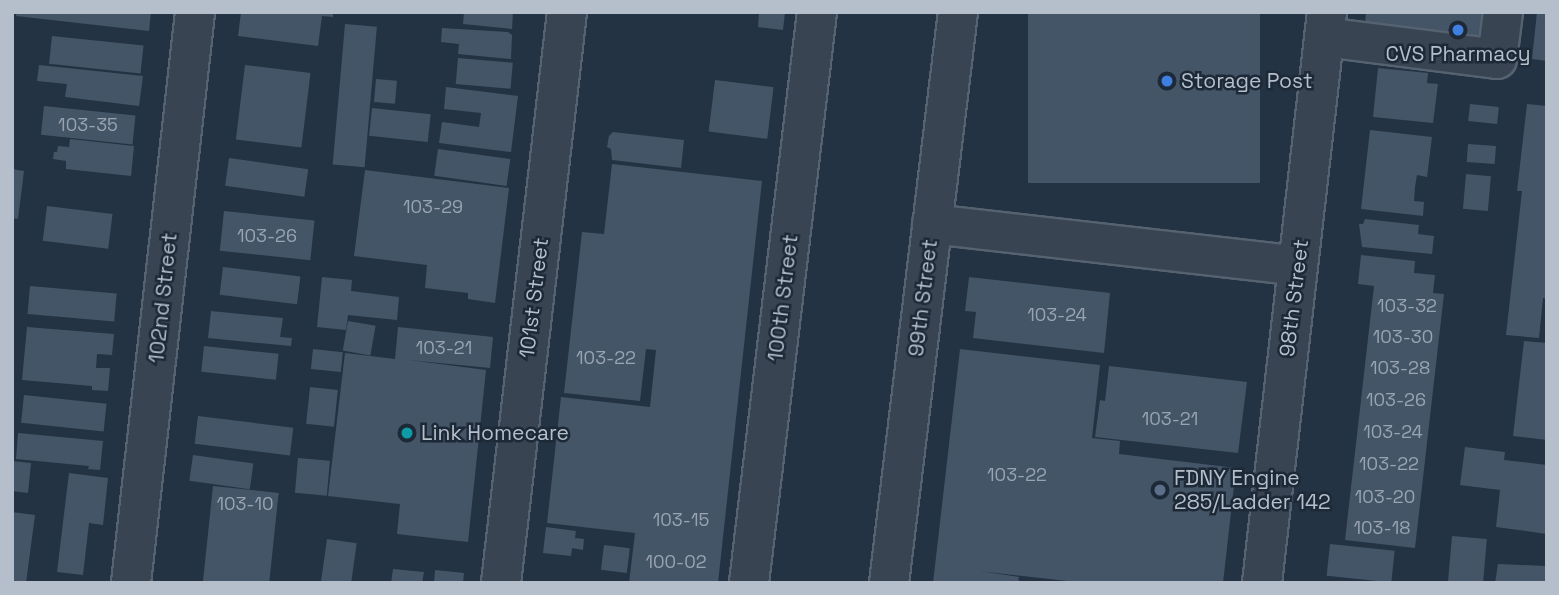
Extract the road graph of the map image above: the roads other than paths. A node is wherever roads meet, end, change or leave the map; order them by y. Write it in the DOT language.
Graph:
graph roads {
  1 [pos="195,12"];
  2 [pos="567,12"];
  3 [pos="817,12"];
  4 [pos="958,12"];
  5 [pos="1503,12"];
  6 [pos="1325,25"];
  7 [pos="932,224"];
  8 [pos="1298,266"];
  9 [pos="131,583"];
  10 [pos="501,583"];
  11 [pos="749,583"];
  12 [pos="889,583"];
  13 [pos="1262,583"];
  1 -- 9 [label="street, 102nd Street"];
  2 -- 10 [label="street, 101st Street"];
  3 -- 11 [label="street, 100th Street"];
  4 -- 7 [label="street, 99th Street"];
  5 -- 6 [label="street"];
  6 -- 8 [label="street, 98th Street"];
  7 -- 8 [label="street"];
  7 -- 12 [label="street, 99th Street"];
  8 -- 13 [label="street, 98th Street"];
}
